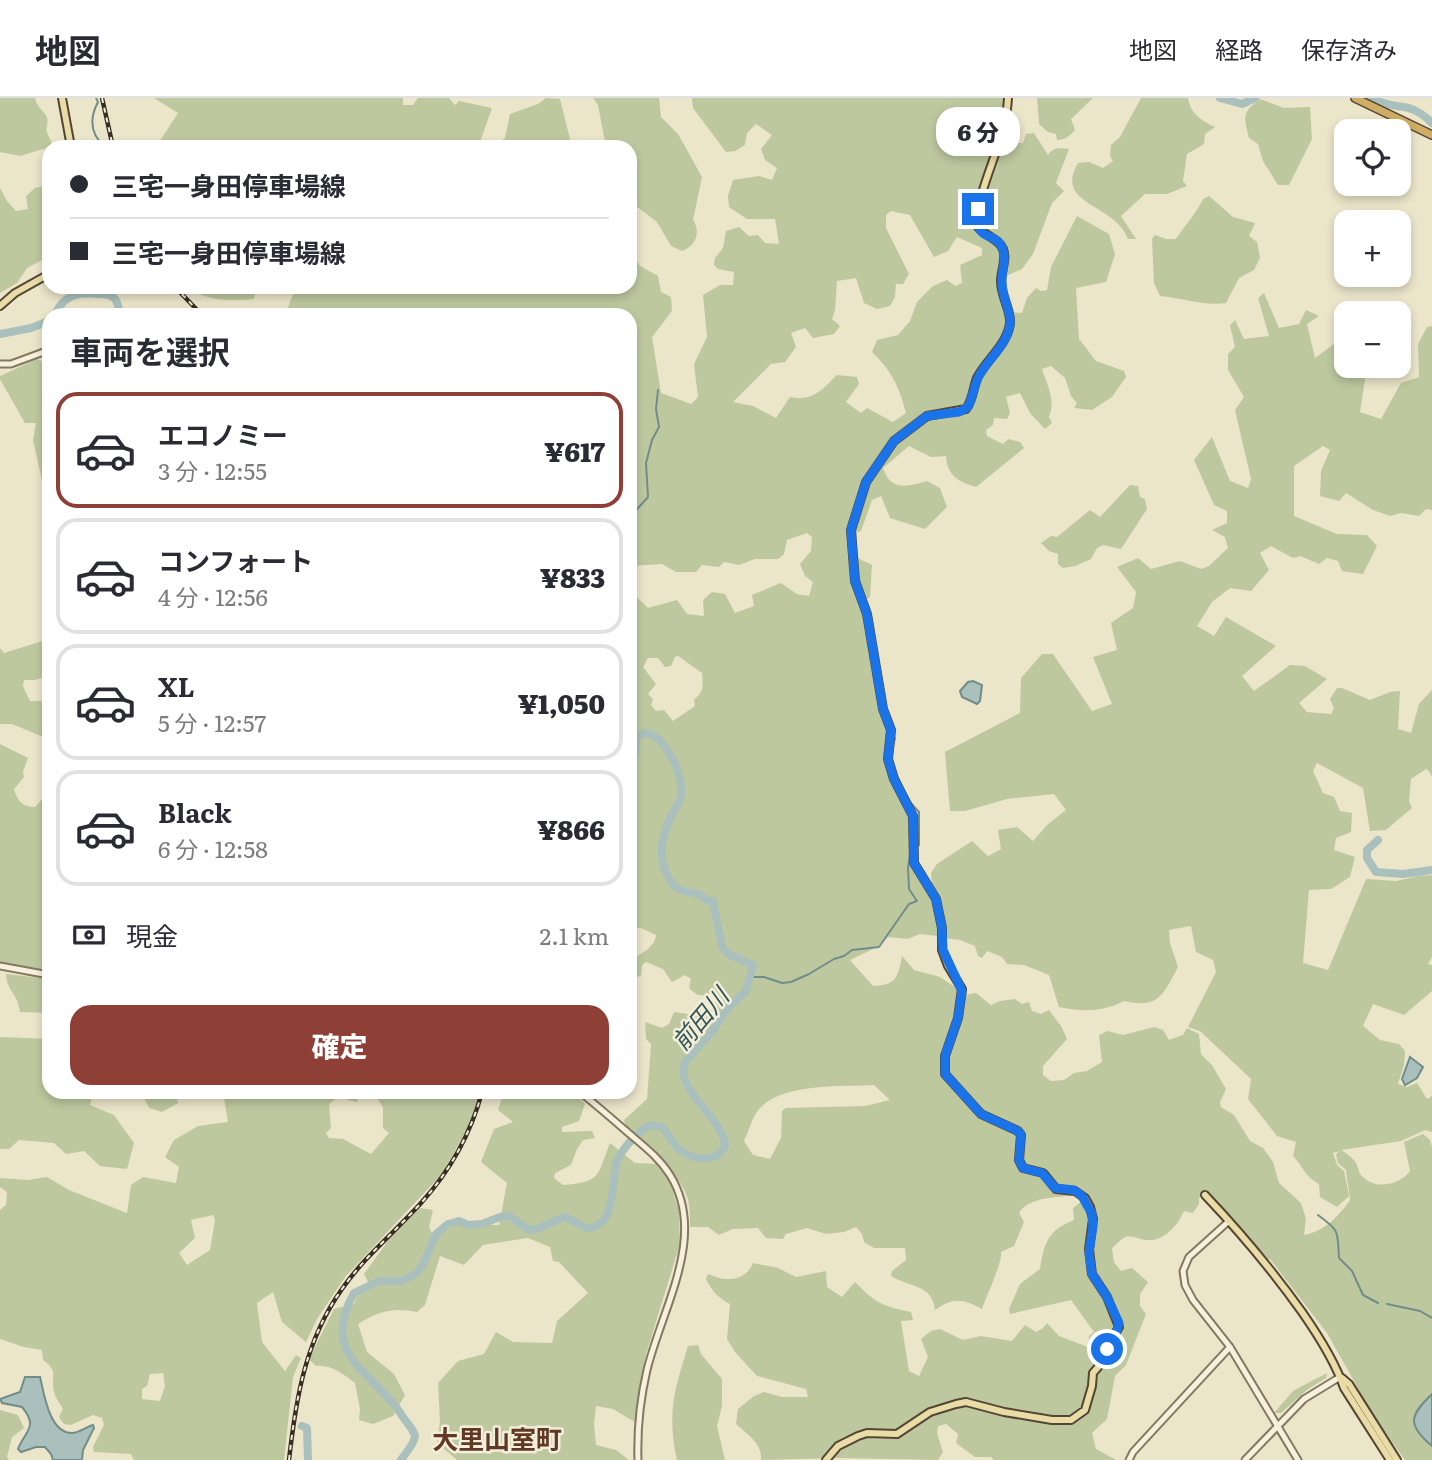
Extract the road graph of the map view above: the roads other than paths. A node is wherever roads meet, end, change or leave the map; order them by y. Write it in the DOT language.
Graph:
graph roads {
  1 [pos="62,98"];
  2 [pos="1008,98"];
  3 [pos="1356,98"];
  4 [pos="1432,135"];
  5 [pos="70,140"];
  6 [pos="42,278"];
  7 [pos="0,306"];
  8 [pos="42,353"];
  9 [pos="0,364"];
  10 [pos="0,966"];
  11 [pos="42,974"];
  12 [pos="588,1099"];
  13 [pos="1205,1195"];
  14 [pos="1229,1221"];
  15 [pos="1230,1347"];
  16 [pos="1340,1377"];
  17 [pos="1277,1426"];
  18 [pos="638,1460"];
  19 [pos="826,1460"];
  20 [pos="1129,1460"];
  21 [pos="1245,1460"];
  22 [pos="1298,1460"];
  23 [pos="1390,1460"];
  24 [pos="1397,1460"];
  1 -- 5 [label="main road"];
  2 -- 19 [label="main road"];
  3 -- 4 [label="highway"];
  6 -- 7 [label="main road"];
  8 -- 9 [label="street"];
  10 -- 11 [label="street"];
  12 -- 18 [label="street"];
  13 -- 14 [label="main road"];
  14 -- 15 [label="street"];
  14 -- 16 [label="main road"];
  15 -- 17 [label="street"];
  15 -- 20 [label="street"];
  16 -- 17 [label="street"];
  16 -- 23 [label="main road"];
  16 -- 24 [label="main road"];
  17 -- 21 [label="street"];
  17 -- 22 [label="street"];
}
